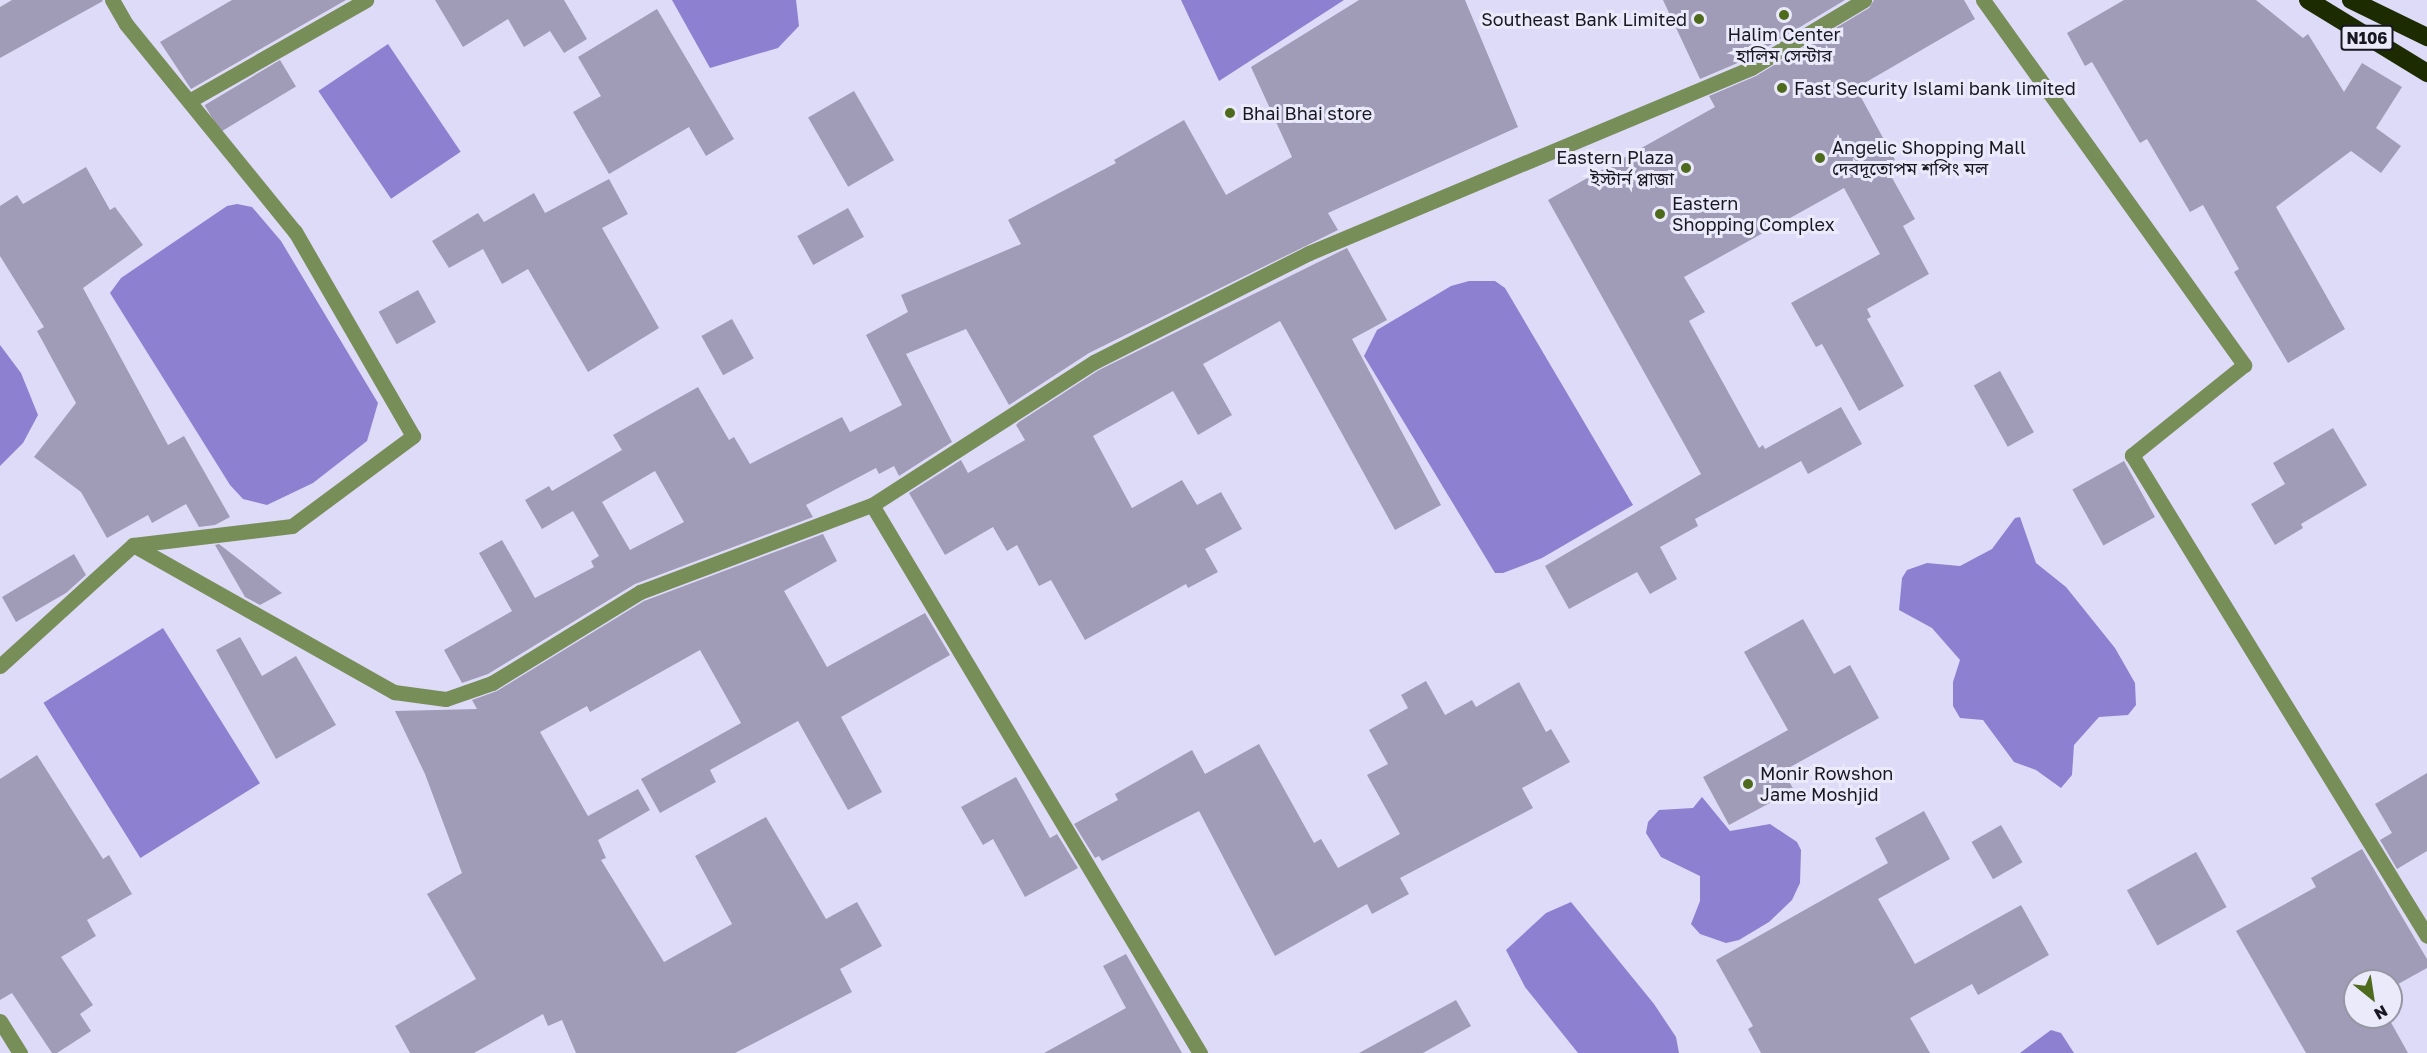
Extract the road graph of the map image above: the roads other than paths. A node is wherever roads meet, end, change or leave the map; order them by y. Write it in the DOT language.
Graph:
graph roads {
  1 [pos="112,0"];
  2 [pos="366,0"];
  3 [pos="1864,0"];
  4 [pos="1983,0"];
  5 [pos="2308,0"];
  6 [pos="2351,0"];
  7 [pos="2427,37"];
  8 [pos="2427,73"];
  9 [pos="189,101"];
  10 [pos="872,505"];
  11 [pos="133,545"];
  12 [pos="0,666"];
  13 [pos="2427,936"];
  14 [pos="0,1021"];
  15 [pos="20,1053"];
  16 [pos="1200,1053"];
  1 -- 9 [label="street"];
  2 -- 9 [label="street"];
  3 -- 10 [label="street"];
  4 -- 13 [label="street"];
  5 -- 8 [label="highway, N106"];
  6 -- 7 [label="highway, N106"];
  9 -- 11 [label="street"];
  10 -- 11 [label="street"];
  10 -- 16 [label="street"];
  11 -- 12 [label="street"];
  14 -- 15 [label="street"];
}
